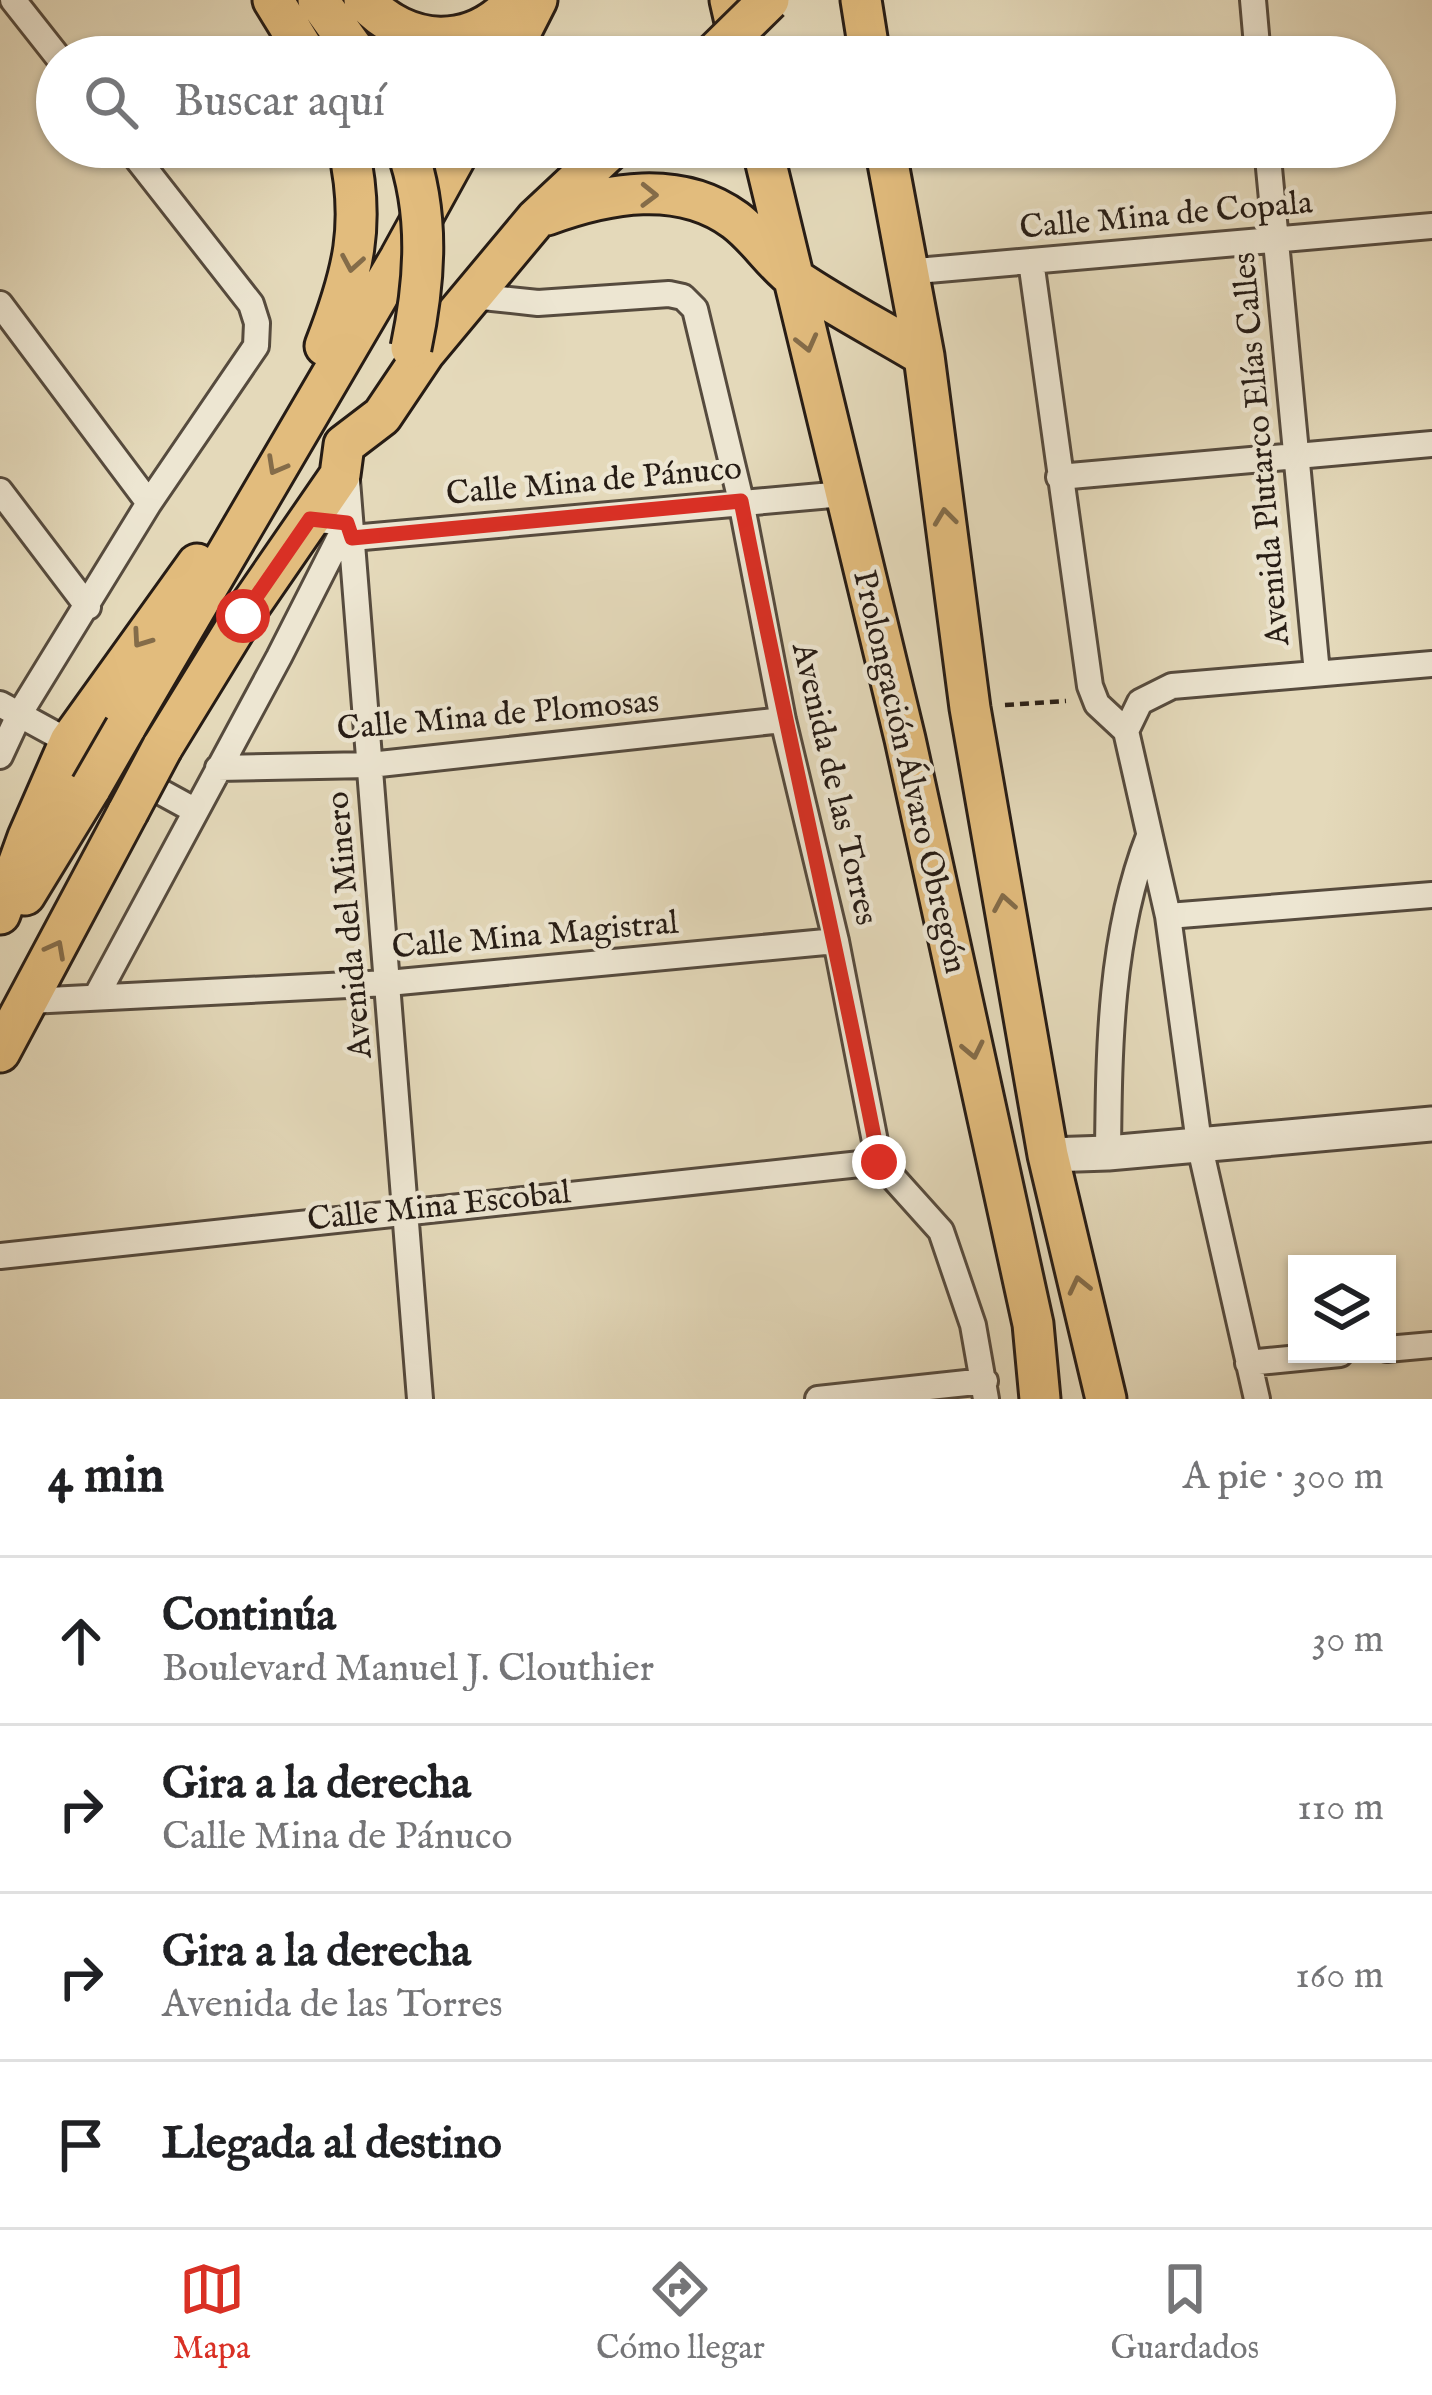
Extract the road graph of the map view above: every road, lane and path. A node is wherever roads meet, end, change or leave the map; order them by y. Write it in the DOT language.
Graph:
graph roads {
  1 [pos="14,0"];
  2 [pos="264,0"];
  3 [pos="273,0"];
  4 [pos="318,0"];
  5 [pos="364,0"];
  6 [pos="516,0"];
  7 [pos="537,0"];
  8 [pos="730,0"];
  9 [pos="769,0"];
  10 [pos="861,0"];
  11 [pos="1253,0"];
  12 [pos="42,36"];
  13 [pos="293,36"];
  14 [pos="295,36"];
  15 [pos="344,36"];
  16 [pos="422,36"];
  17 [pos="452,36"];
  18 [pos="519,36"];
  19 [pos="732,36"];
  20 [pos="738,36"];
  21 [pos="867,36"];
  22 [pos="1256,36"];
  23 [pos="144,168"];
  24 [pos="351,168"];
  25 [pos="411,168"];
  26 [pos="449,168"];
  27 [pos="591,168"];
  28 [pos="767,168"];
  29 [pos="888,168"];
  30 [pos="1269,168"];
  31 [pos="536,219"];
  32 [pos="1432,226"];
  33 [pos="1275,240"];
  34 [pos="1031,261"];
  35 [pos="905,272"];
  36 [pos="791,276"];
  37 [pos="473,296"];
  38 [pos="0,304"];
  39 [pos="924,356"];
  40 [pos="392,400"];
  41 [pos="304,417"];
  42 [pos="1432,445"];
  43 [pos="1296,457"];
  44 [pos="1059,477"];
  45 [pos="0,491"];
  46 [pos="843,494"];
  47 [pos="741,501"];
  48 [pos="149,503"];
  49 [pos="246,521"];
  50 [pos="336,526"];
  51 [pos="88,607"];
  52 [pos="1432,664"];
  53 [pos="1317,673"];
  54 [pos="1068,700"];
  55 [pos="10,708"];
  56 [pos="970,708"];
  57 [pos="783,721"];
  58 [pos="1126,731"];
  59 [pos="70,741"];
  60 [pos="0,756"];
  61 [pos="370,764"];
  62 [pos="218,768"];
  63 [pos="194,810"];
  64 [pos="1150,836"];
  65 [pos="1432,895"];
  66 [pos="0,914"];
  67 [pos="1168,916"];
  68 [pos="0,936"];
  69 [pos="836,941"];
  70 [pos="388,983"];
  71 [pos="97,995"];
  72 [pos="29,1001"];
  73 [pos="0,1052"];
  74 [pos="1432,1124"];
  75 [pos="1199,1143"];
  76 [pos="1108,1154"];
  77 [pos="1048,1155"];
  78 [pos="879,1162"];
  79 [pos="405,1210"];
  80 [pos="0,1256"];
  81 [pos="1432,1345"];
  82 [pos="1396,1348"];
  83 [pos="1288,1359"];
  84 [pos="1248,1363"];
  85 [pos="986,1390"];
  86 [pos="420,1399"];
  87 [pos="818,1399"];
  88 [pos="1040,1399"];
  89 [pos="1106,1399"];
  90 [pos="1257,1399"];
  1 -- 12 [label="street"];
  2 -- 13 [label="street"];
  3 -- 14 [label="main road"];
  4 -- 15 [label="main road"];
  5 -- 16 [label="main road"];
  6 -- 17 [label="main road"];
  7 -- 18 [label="main road"];
  8 -- 20 [label="main road"];
  9 -- 19 [label="main road, bridge"];
  10 -- 21 [label="main road"];
  11 -- 22 [label="street"];
  23 -- 48 [label="street"];
  24 -- 41 [label="main road, one-way"];
  25 -- 40 [label="main road, bridge"];
  26 -- 41 [label="main road"];
  27 -- 31 [label="main road"];
  28 -- 36 [label="main road, Prolongación Álvaro Obregón"];
  29 -- 35 [label="main road, Prolongación Álvaro Obregón"];
  30 -- 33 [label="street, Avenida Plutarco Elías Calles"];
  31 -- 36 [label="main road, one-way"];
  31 -- 37 [label="main road"];
  32 -- 33 [label="street, Calle Mina de Copala"];
  33 -- 34 [label="street, Calle Mina de Copala"];
  33 -- 43 [label="street, Avenida Plutarco Elías Calles"];
  34 -- 35 [label="street, Calle Mina de Copala"];
  34 -- 44 [label="street"];
  35 -- 39 [label="main road, Prolongación Álvaro Obregón"];
  36 -- 39 [label="main road"];
  36 -- 46 [label="main road, Prolongación Álvaro Obregón, one-way"];
  37 -- 40 [label="main road"];
  37 -- 47 [label="street, Avenida de las Torres"];
  38 -- 48 [label="street"];
  56 -- 39 [label="main road, Prolongación Álvaro Obregón, one-way"];
  40 -- 50 [label="main road"];
  41 -- 49 [label="main road, one-way"];
  42 -- 43 [label="street"];
  43 -- 44 [label="street"];
  43 -- 53 [label="street, Avenida Plutarco Elías Calles"];
  44 -- 58 [label="street"];
  45 -- 51 [label="street"];
  46 -- 47 [label="street, Calle Mina de Pánuco"];
  46 -- 88 [label="main road, Prolongación Álvaro Obregón, one-way"];
  47 -- 50 [label="street, Calle Mina de Pánuco"];
  47 -- 57 [label="street, Avenida de las Torres"];
  48 -- 51 [label="street"];
  49 -- 59 [label="main road, one-way"];
  49 -- 68 [label="main road, bridge"];
  50 -- 61 [label="street, Avenida del Minero"];
  50 -- 62 [label="street"];
  72 -- 50 [label="main road, one-way, bridge"];
  51 -- 55 [label="street"];
  52 -- 53 [label="street"];
  53 -- 58 [label="street"];
  54 -- 56 [label="path"];
  55 -- 59 [label="street"];
  55 -- 60 [label="street"];
  77 -- 56 [label="main road, Prolongación Álvaro Obregón, one-way"];
  57 -- 61 [label="street, Calle Mina de Plomosas"];
  57 -- 69 [label="street, Avenida de las Torres"];
  58 -- 64 [label="street"];
  59 -- 63 [label="street"];
  59 -- 66 [label="main road"];
  61 -- 62 [label="street, Calle Mina de Plomosas"];
  61 -- 70 [label="street, Avenida del Minero"];
  62 -- 63 [label="street"];
  63 -- 71 [label="street"];
  64 -- 67 [label="street"];
  64 -- 76 [label="street"];
  65 -- 67 [label="street"];
  67 -- 75 [label="street"];
  69 -- 70 [label="street, Calle Mina Magistral"];
  69 -- 78 [label="street, Avenida de las Torres"];
  70 -- 71 [label="street, Calle Mina Magistral"];
  70 -- 79 [label="street, Avenida del Minero"];
  71 -- 72 [label="street, Calle Mina Magistral"];
  72 -- 73 [label="main road"];
  74 -- 75 [label="street"];
  75 -- 76 [label="street"];
  75 -- 84 [label="street"];
  76 -- 77 [label="street"];
  89 -- 77 [label="main road, Prolongación Álvaro Obregón, one-way"];
  78 -- 79 [label="street, Calle Mina Escobal"];
  78 -- 85 [label="street"];
  79 -- 80 [label="street, Calle Mina Escobal"];
  79 -- 86 [label="street, Avenida del Minero"];
  81 -- 82 [label="street"];
  83 -- 84 [label="street"];
  84 -- 90 [label="street"];
  85 -- 87 [label="street"];
}
